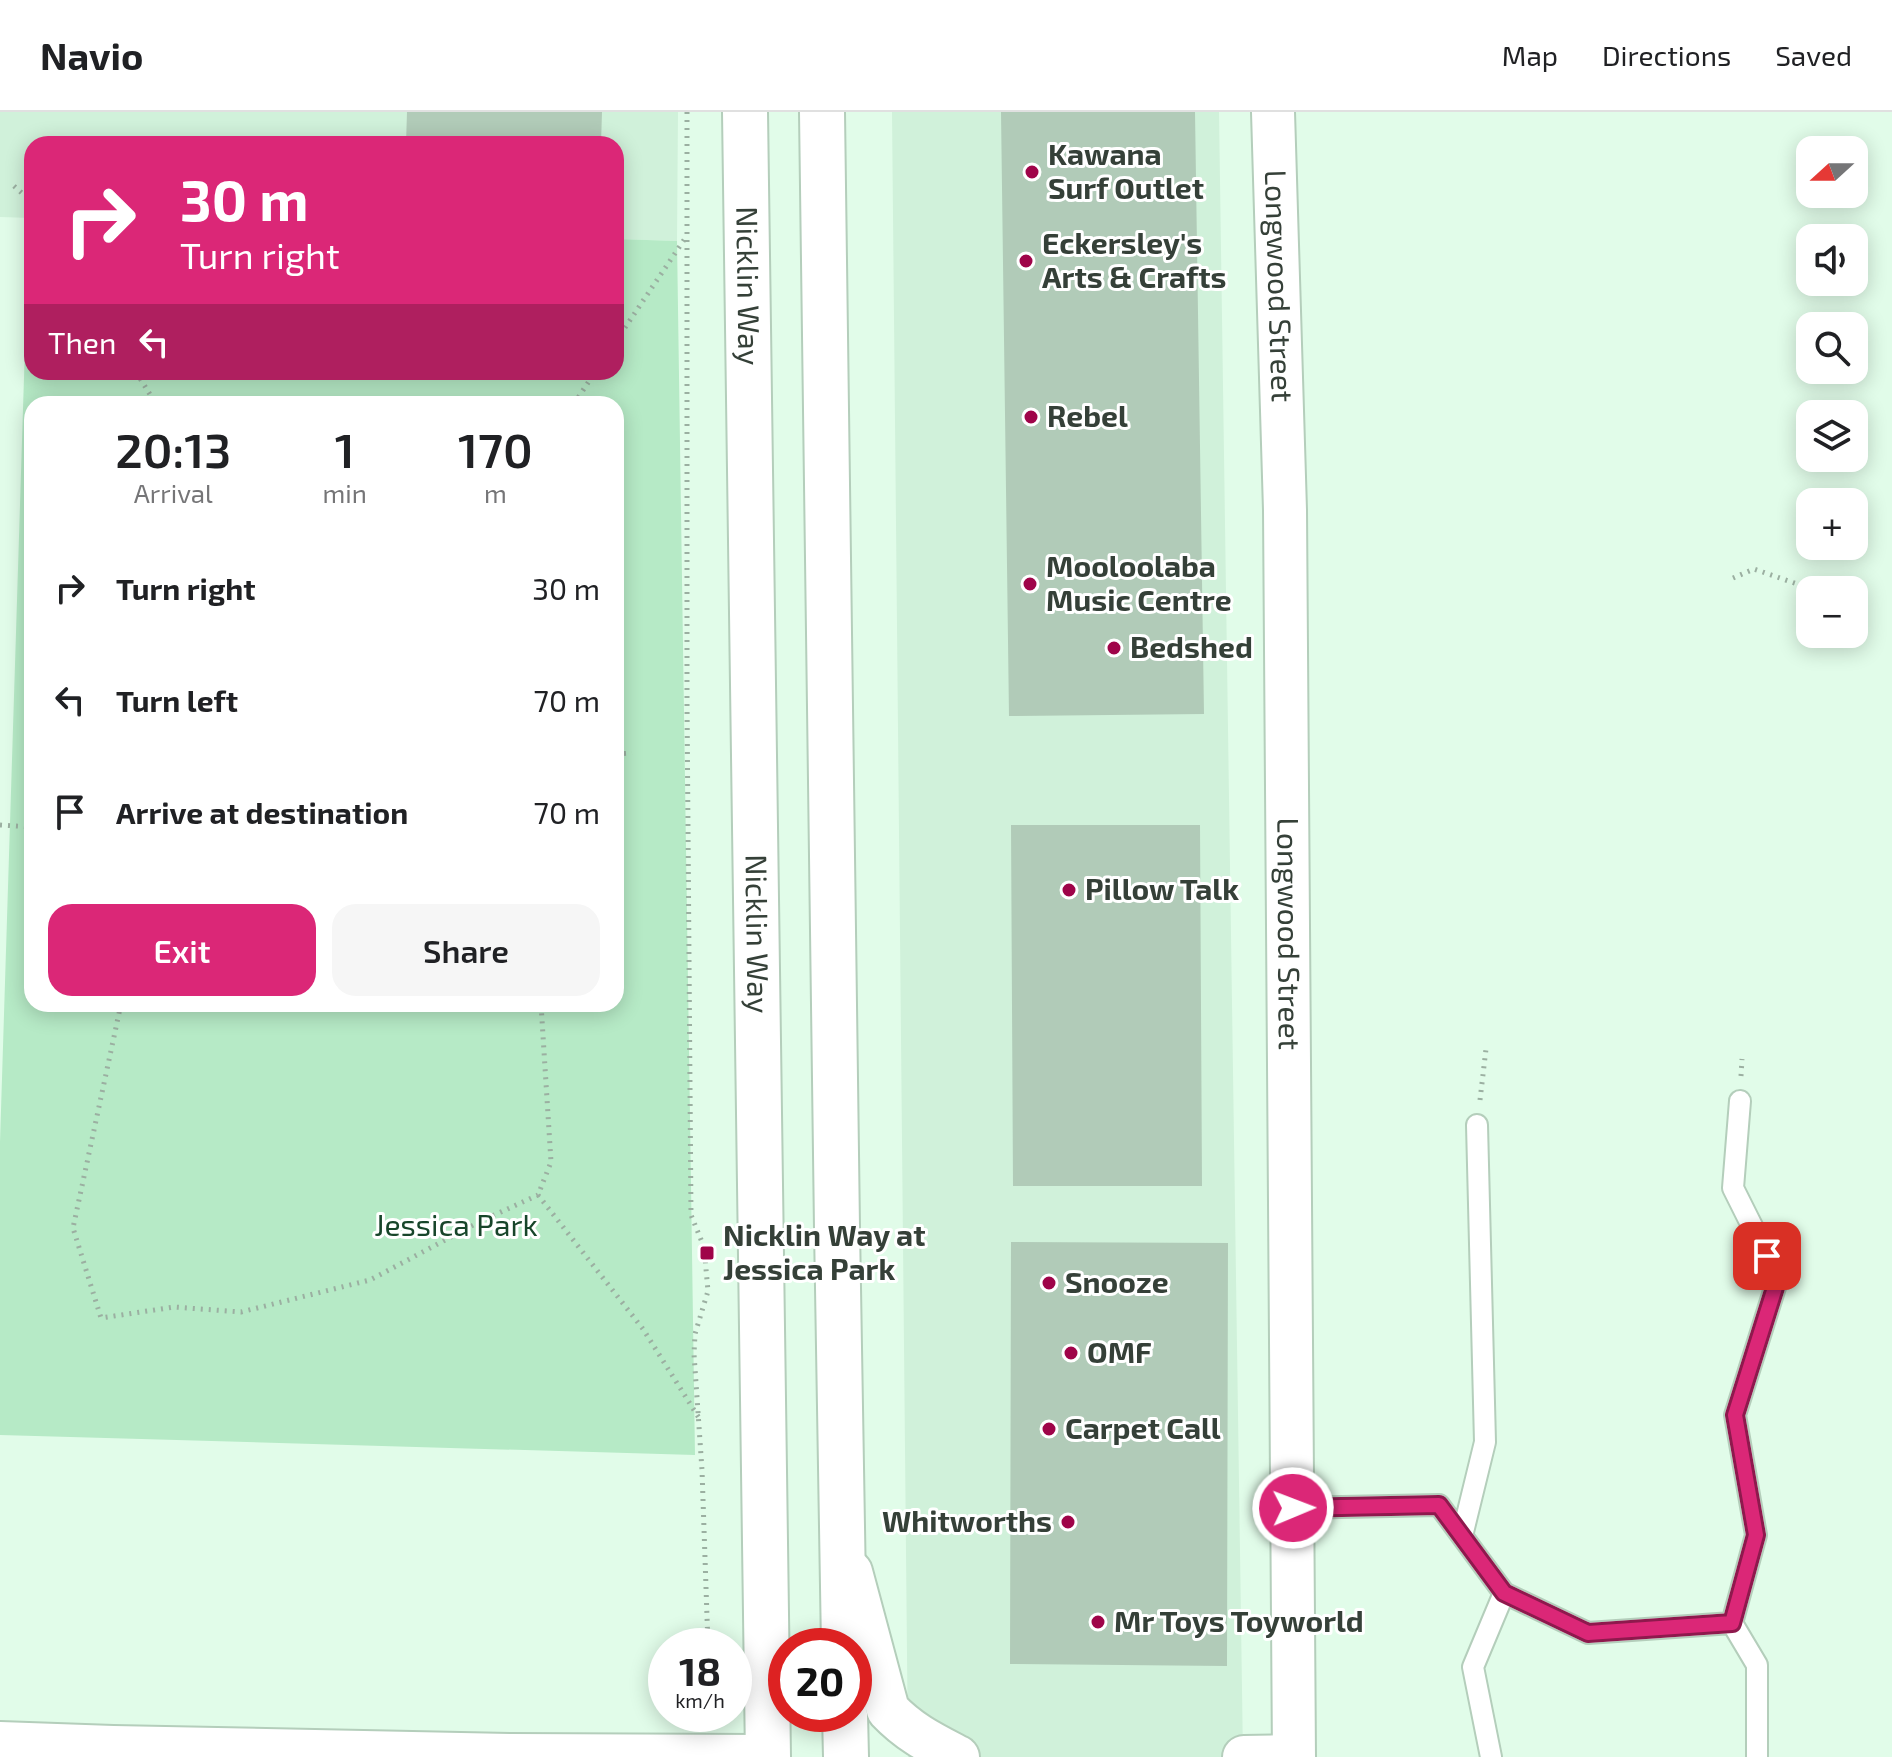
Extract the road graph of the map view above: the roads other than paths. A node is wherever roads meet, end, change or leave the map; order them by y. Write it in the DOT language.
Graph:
graph roads {
  1 [pos="745,112"];
  2 [pos="822,112"];
  3 [pos="1273,112"];
  4 [pos="1740,1101"];
  5 [pos="1477,1125"];
  6 [pos="1293,1508"];
  7 [pos="1462,1536"];
  8 [pos="843,1540"];
  9 [pos="1504,1593"];
  10 [pos="1732,1623"];
  11 [pos="844,1628"];
  12 [pos="845,1732"];
  13 [pos="0,1743"];
  14 [pos="113,1752"];
  15 [pos="511,1756"];
  16 [pos="768,1756"];
  17 [pos="1294,1756"];
  18 [pos="846,1757"];
  19 [pos="958,1757"];
  20 [pos="1244,1757"];
  21 [pos="1491,1757"];
  22 [pos="1757,1757"];
  1 -- 16 [label="highway, Nicklin Way"];
  2 -- 8 [label="highway"];
  3 -- 6 [label="street, Longwood Street"];
  4 -- 10 [label="lane"];
  5 -- 7 [label="lane"];
  6 -- 7 [label="lane"];
  6 -- 17 [label="street, Longwood Street"];
  7 -- 9 [label="lane"];
  8 -- 11 [label="highway"];
  8 -- 19 [label="street"];
  9 -- 10 [label="lane"];
  9 -- 21 [label="lane"];
  10 -- 22 [label="lane"];
  12 -- 18 [label="highway"];
  13 -- 14 [label="street"];
  14 -- 15 [label="street"];
  15 -- 16 [label="street"];
  17 -- 20 [label="street"];
}
